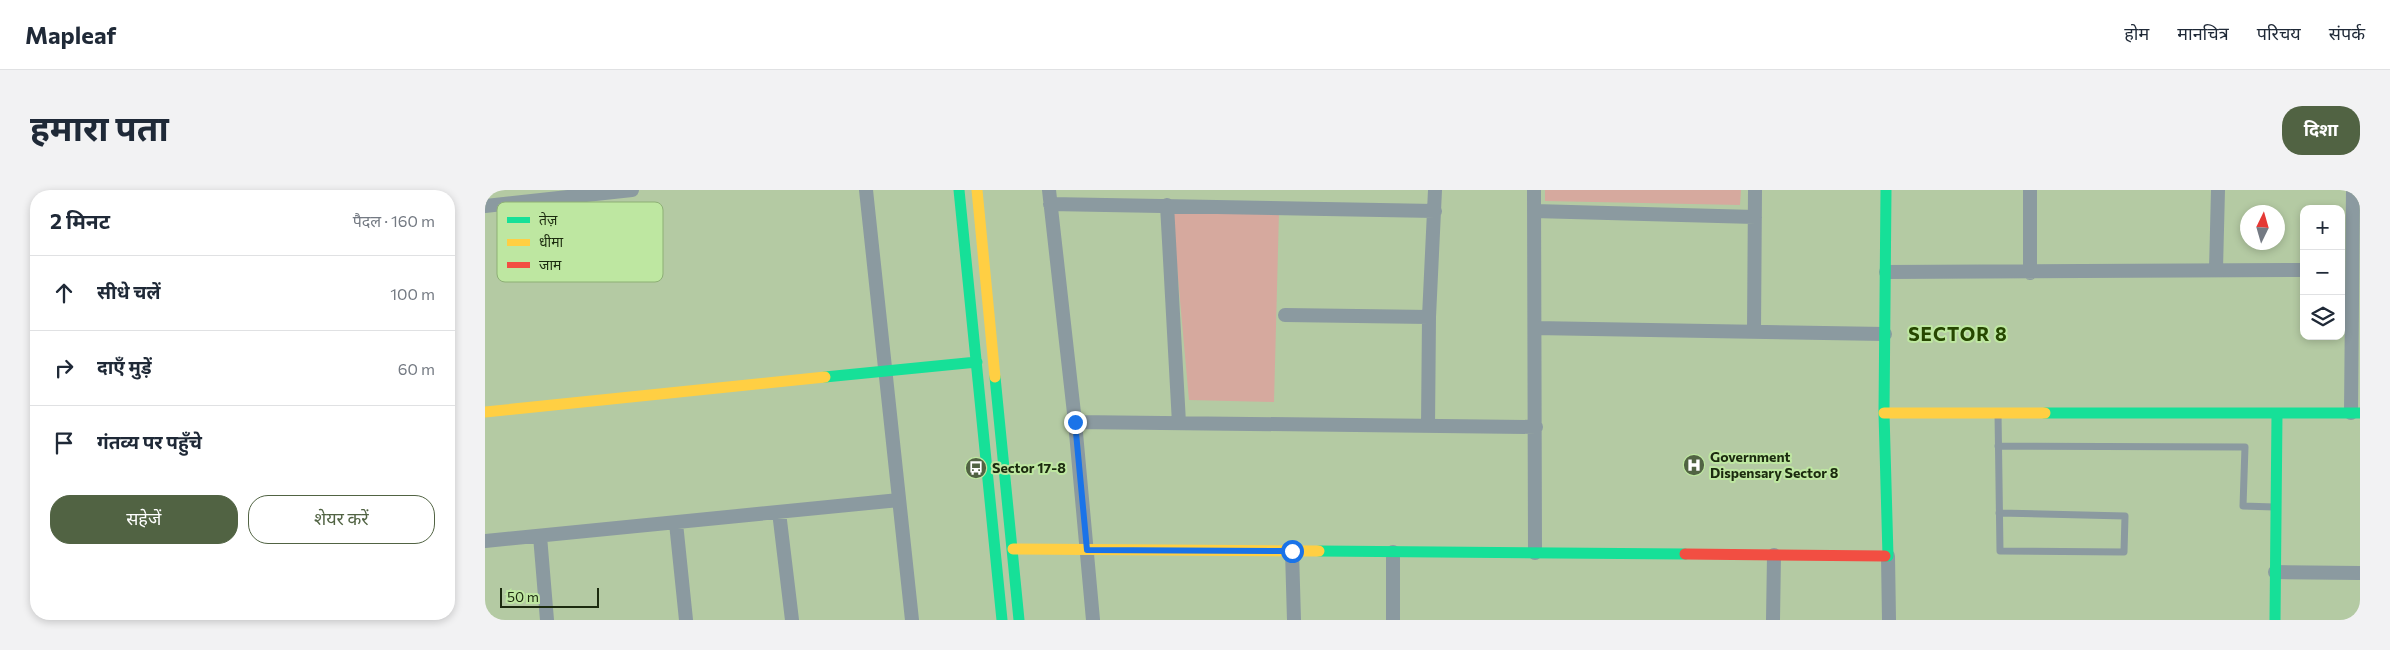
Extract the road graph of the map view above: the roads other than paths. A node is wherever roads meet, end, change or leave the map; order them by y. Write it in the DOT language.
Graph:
graph roads {
  1 [pos="632,190"];
  2 [pos="866,190"];
  3 [pos="959,190"];
  4 [pos="977,190"];
  5 [pos="1435,190"];
  6 [pos="1533,190"];
  7 [pos="1755,190"];
  8 [pos="1886,190"];
  9 [pos="2030,190"];
  10 [pos="2218,190"];
  11 [pos="2353,190"];
  12 [pos="536,195"];
  13 [pos="1049,197"];
  14 [pos="504,202"];
  15 [pos="1167,205"];
  16 [pos="1435,211"];
  17 [pos="1534,211"];
  18 [pos="1755,217"];
  19 [pos="2216,269"];
  20 [pos="2300,270"];
  21 [pos="2351,270"];
  22 [pos="1886,272"];
  23 [pos="2030,273"];
  24 [pos="1285,315"];
  25 [pos="1429,318"];
  26 [pos="1535,328"];
  27 [pos="1754,331"];
  28 [pos="1885,334"];
  29 [pos="977,362"];
  30 [pos="884,372"];
  31 [pos="485,412"];
  32 [pos="1884,412"];
  33 [pos="1998,413"];
  34 [pos="2356,413"];
  35 [pos="2277,414"];
  36 [pos="1075,422"];
  37 [pos="1179,423"];
  38 [pos="1428,426"];
  39 [pos="1536,427"];
  40 [pos="1998,446"];
  41 [pos="899,500"];
  42 [pos="2276,507"];
  43 [pos="779,512"];
  44 [pos="1999,513"];
  45 [pos="676,522"];
  46 [pos="540,536"];
  47 [pos="485,541"];
  48 [pos="1013,549"];
  49 [pos="1087,550"];
  50 [pos="1292,551"];
  51 [pos="1393,552"];
  52 [pos="1535,553"];
  53 [pos="1774,555"];
  54 [pos="1888,556"];
  55 [pos="2275,572"];
  56 [pos="2360,572"];
  57 [pos="547,620"];
  58 [pos="686,620"];
  59 [pos="792,620"];
  60 [pos="912,620"];
  61 [pos="1002,620"];
  62 [pos="1019,620"];
  63 [pos="1093,620"];
  64 [pos="1293,620"];
  65 [pos="1393,620"];
  66 [pos="1773,620"];
  67 [pos="1889,620"];
  68 [pos="2275,620"];
  1 -- 12 [label="street"];
  2 -- 30 [label="street"];
  3 -- 29 [label="street"];
  4 -- 48 [label="street"];
  5 -- 16 [label="street"];
  6 -- 17 [label="street"];
  7 -- 18 [label="street"];
  8 -- 22 [label="street"];
  9 -- 23 [label="street"];
  10 -- 19 [label="street"];
  11 -- 21 [label="street"];
  12 -- 14 [label="street"];
  13 -- 15 [label="street"];
  13 -- 36 [label="street"];
  15 -- 16 [label="street"];
  15 -- 37 [label="street"];
  16 -- 25 [label="street"];
  17 -- 18 [label="street"];
  17 -- 26 [label="street"];
  18 -- 27 [label="street"];
  19 -- 20 [label="street"];
  19 -- 23 [label="street"];
  21 -- 34 [label="street"];
  22 -- 23 [label="street"];
  22 -- 28 [label="street"];
  24 -- 25 [label="street"];
  25 -- 38 [label="street"];
  26 -- 27 [label="street"];
  26 -- 39 [label="street"];
  27 -- 28 [label="street"];
  28 -- 32 [label="street"];
  29 -- 30 [label="street"];
  29 -- 61 [label="street"];
  30 -- 31 [label="street"];
  30 -- 41 [label="street"];
  32 -- 33 [label="street"];
  32 -- 54 [label="street"];
  33 -- 35 [label="street"];
  33 -- 40 [label="lane"];
  34 -- 35 [label="street"];
  35 -- 42 [label="street"];
  36 -- 37 [label="street"];
  36 -- 49 [label="street"];
  37 -- 38 [label="street"];
  38 -- 39 [label="street"];
  39 -- 52 [label="street"];
  40 -- 42 [label="lane"];
  40 -- 44 [label="lane"];
  41 -- 43 [label="street"];
  41 -- 60 [label="street"];
  42 -- 55 [label="street"];
  43 -- 45 [label="street"];
  43 -- 59 [label="street"];
  44 -- 44 [label="lane"];
  45 -- 46 [label="street"];
  45 -- 58 [label="street"];
  46 -- 47 [label="street"];
  46 -- 57 [label="street"];
  48 -- 49 [label="street"];
  48 -- 62 [label="street"];
  49 -- 50 [label="street"];
  49 -- 63 [label="street"];
  50 -- 51 [label="street"];
  50 -- 64 [label="street"];
  51 -- 52 [label="street"];
  51 -- 65 [label="street"];
  52 -- 53 [label="street"];
  53 -- 54 [label="street"];
  53 -- 66 [label="street"];
  54 -- 67 [label="street"];
  55 -- 56 [label="street"];
  55 -- 68 [label="street"];
}
